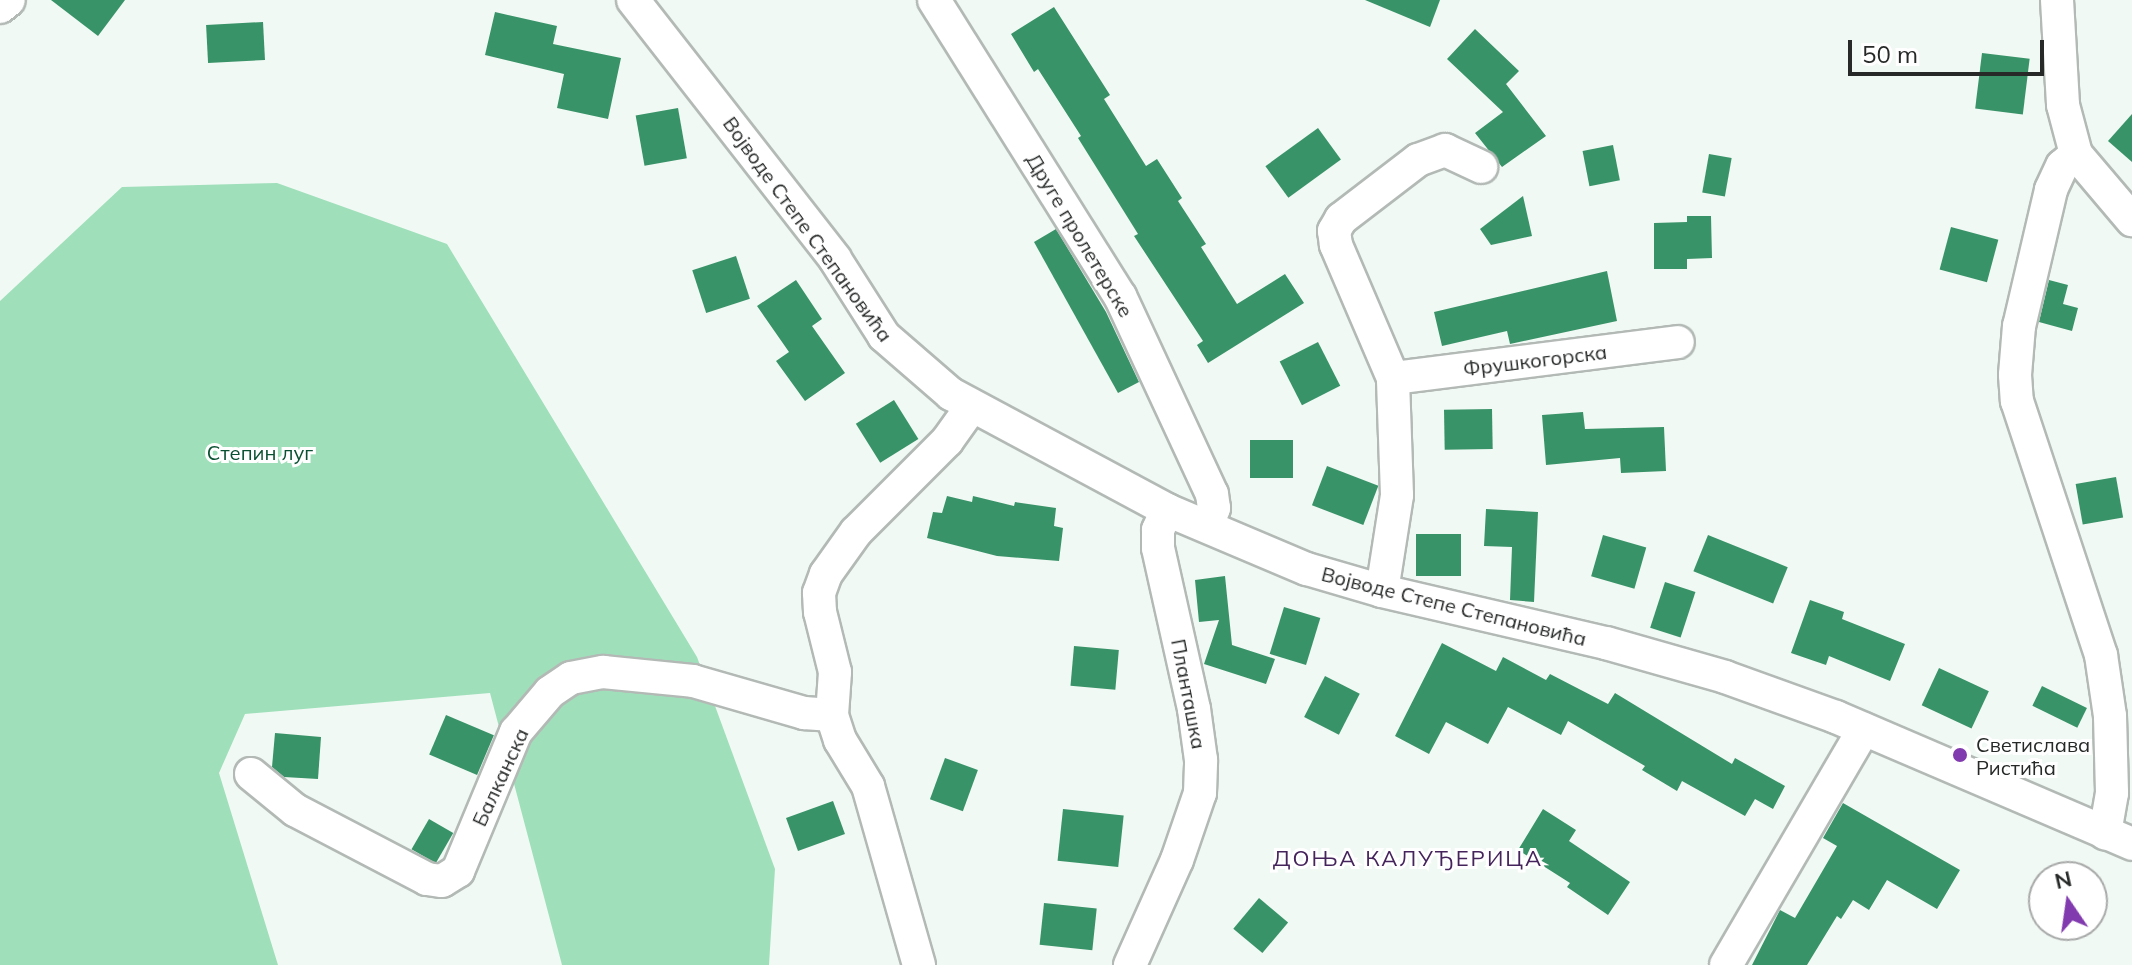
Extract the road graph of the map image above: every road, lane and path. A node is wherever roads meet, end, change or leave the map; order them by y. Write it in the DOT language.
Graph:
graph roads {
  1 [pos="9,0"];
  2 [pos="633,0"];
  3 [pos="934,0"];
  4 [pos="2057,0"];
  5 [pos="0,7"];
  6 [pos="2076,154"];
  7 [pos="1481,167"];
  8 [pos="2132,220"];
  9 [pos="1678,342"];
  10 [pos="1393,378"];
  11 [pos="972,406"];
  12 [pos="1167,510"];
  13 [pos="1207,526"];
  14 [pos="1382,591"];
  15 [pos="832,715"];
  16 [pos="1864,729"];
  17 [pos="251,774"];
  18 [pos="2118,839"];
  19 [pos="919,965"];
  20 [pos="1130,965"];
  21 [pos="1726,965"];
  1 -- 5 [label="street"];
  2 -- 11 [label="street, Војводе Степе Степановића"];
  3 -- 13 [label="street, Друге пролетерске"];
  4 -- 6 [label="street"];
  6 -- 8 [label="street"];
  6 -- 18 [label="street"];
  7 -- 10 [label="street"];
  9 -- 10 [label="street, Фрушкогорска"];
  10 -- 14 [label="street"];
  11 -- 12 [label="street, Војводе Степе Степановића"];
  11 -- 15 [label="street"];
  12 -- 13 [label="street, Војводе Степе Степановића"];
  12 -- 20 [label="street, Планташка"];
  13 -- 14 [label="street, Војводе Степе Степановића"];
  14 -- 16 [label="street, Војводе Степе Степановића"];
  15 -- 17 [label="street, Балканска"];
  15 -- 19 [label="street"];
  16 -- 18 [label="street, Војводе Степе Степановића"];
  16 -- 21 [label="street"];
}
